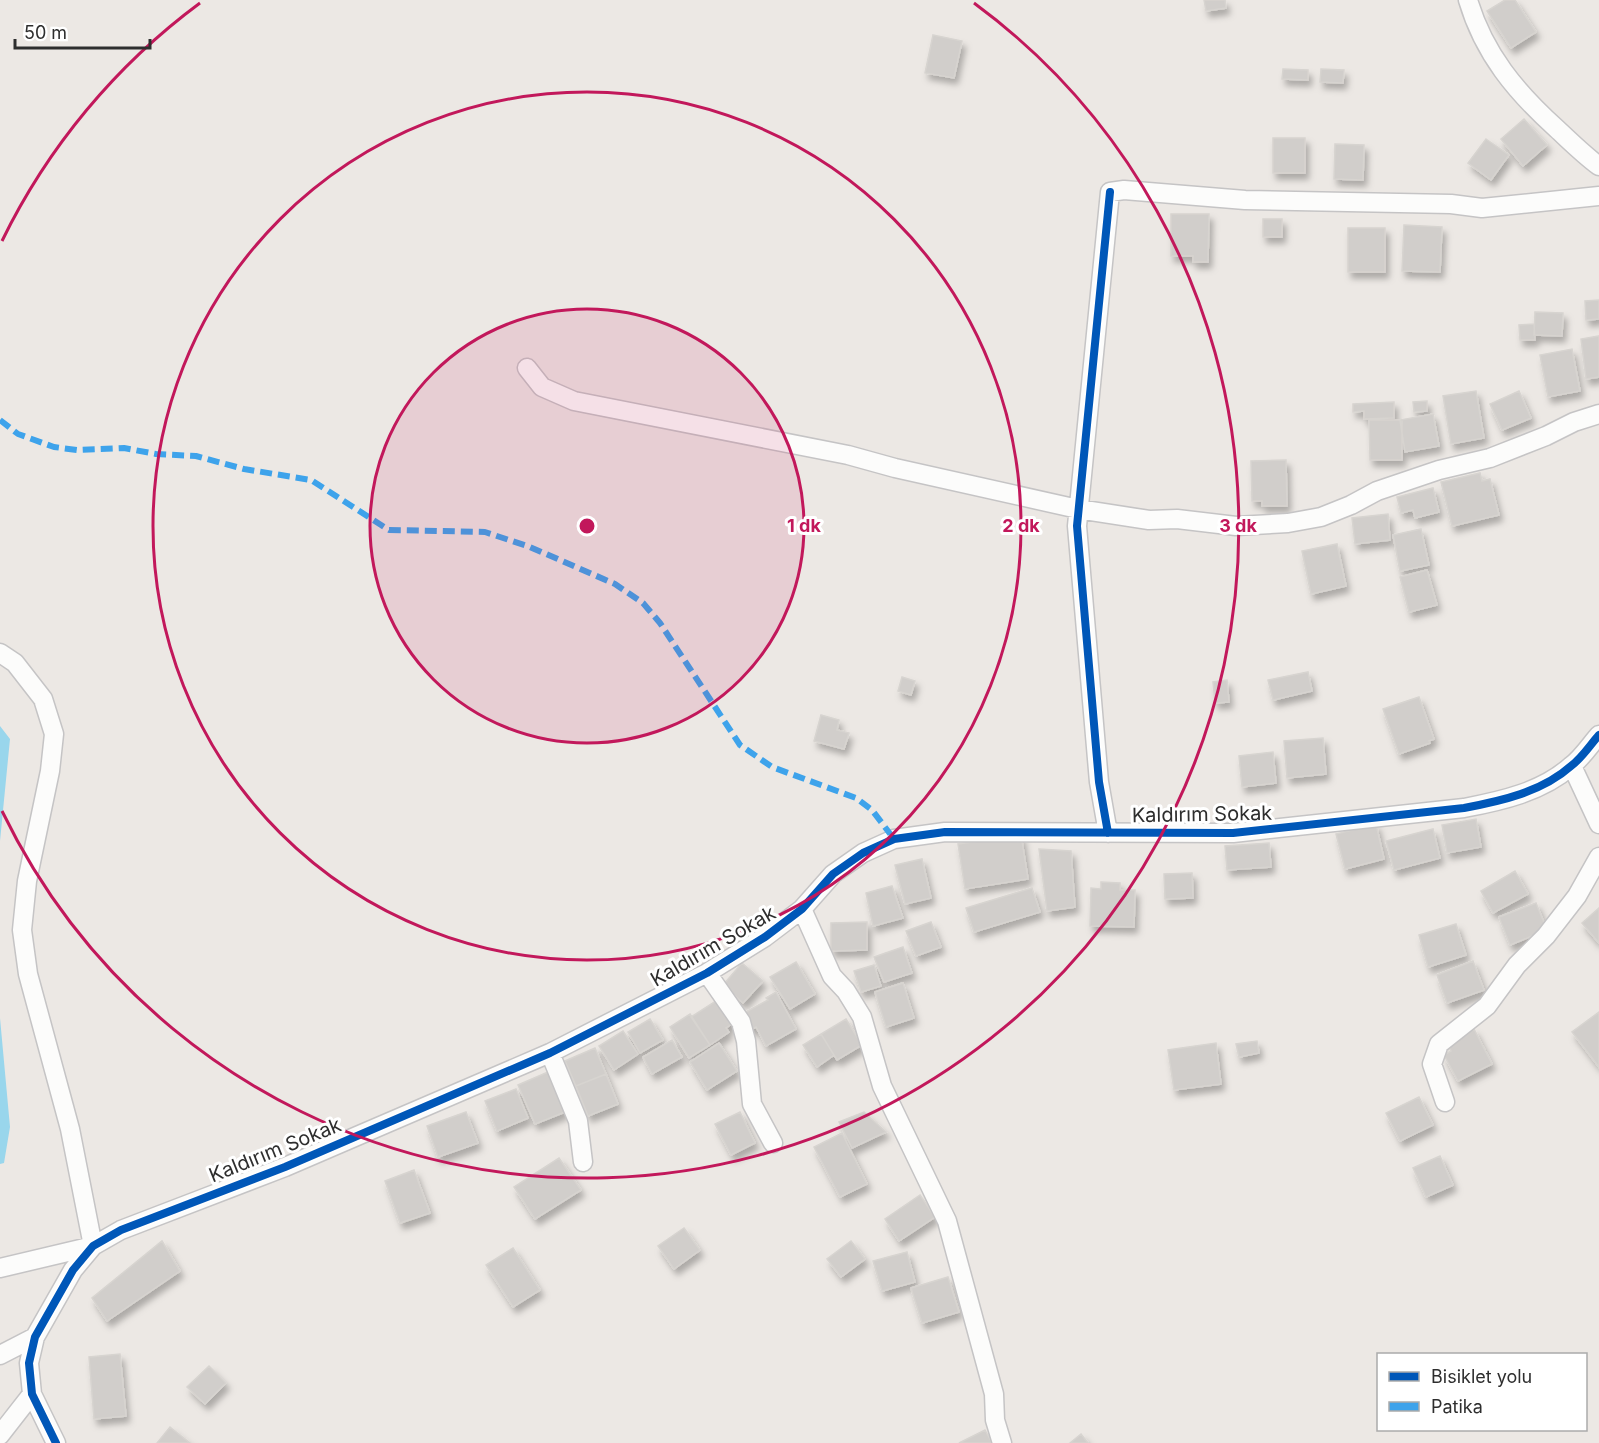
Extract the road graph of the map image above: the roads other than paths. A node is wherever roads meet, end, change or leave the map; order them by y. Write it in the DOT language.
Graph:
graph roads {
  1 [pos="1468,0"];
  2 [pos="1599,166"];
  3 [pos="1599,196"];
  4 [pos="527,368"];
  5 [pos="1599,414"];
  6 [pos="1078,509"];
  7 [pos="0,653"];
  8 [pos="1599,735"];
  9 [pos="1572,766"];
  10 [pos="1599,824"];
  11 [pos="1108,833"];
  12 [pos="1599,857"];
  13 [pos="801,909"];
  14 [pos="707,973"];
  15 [pos="550,1053"];
  16 [pos="1445,1102"];
  17 [pos="773,1143"];
  18 [pos="583,1162"];
  19 [pos="93,1246"];
  20 [pos="0,1268"];
  21 [pos="35,1337"];
  22 [pos="0,1355"];
  23 [pos="32,1394"];
  24 [pos="0,1435"];
  25 [pos="56,1443"];
  26 [pos="1002,1443"];
  1 -- 2 [label="street"];
  3 -- 6 [label="street"];
  4 -- 6 [label="street"];
  5 -- 6 [label="street"];
  6 -- 11 [label="street"];
  7 -- 19 [label="street"];
  8 -- 9 [label="street, Kaldırım Sokak"];
  9 -- 10 [label="street"];
  9 -- 11 [label="street, Kaldırım Sokak"];
  11 -- 13 [label="street, Kaldırım Sokak"];
  12 -- 16 [label="street"];
  13 -- 14 [label="street, Kaldırım Sokak"];
  13 -- 26 [label="street"];
  14 -- 15 [label="street, Kaldırım Sokak"];
  14 -- 17 [label="street"];
  15 -- 18 [label="street"];
  15 -- 19 [label="street, Kaldırım Sokak"];
  19 -- 20 [label="street"];
  19 -- 21 [label="street, Kaldırım Sokak"];
  21 -- 22 [label="street"];
  21 -- 23 [label="street"];
  23 -- 24 [label="street"];
  23 -- 25 [label="street"];
}
